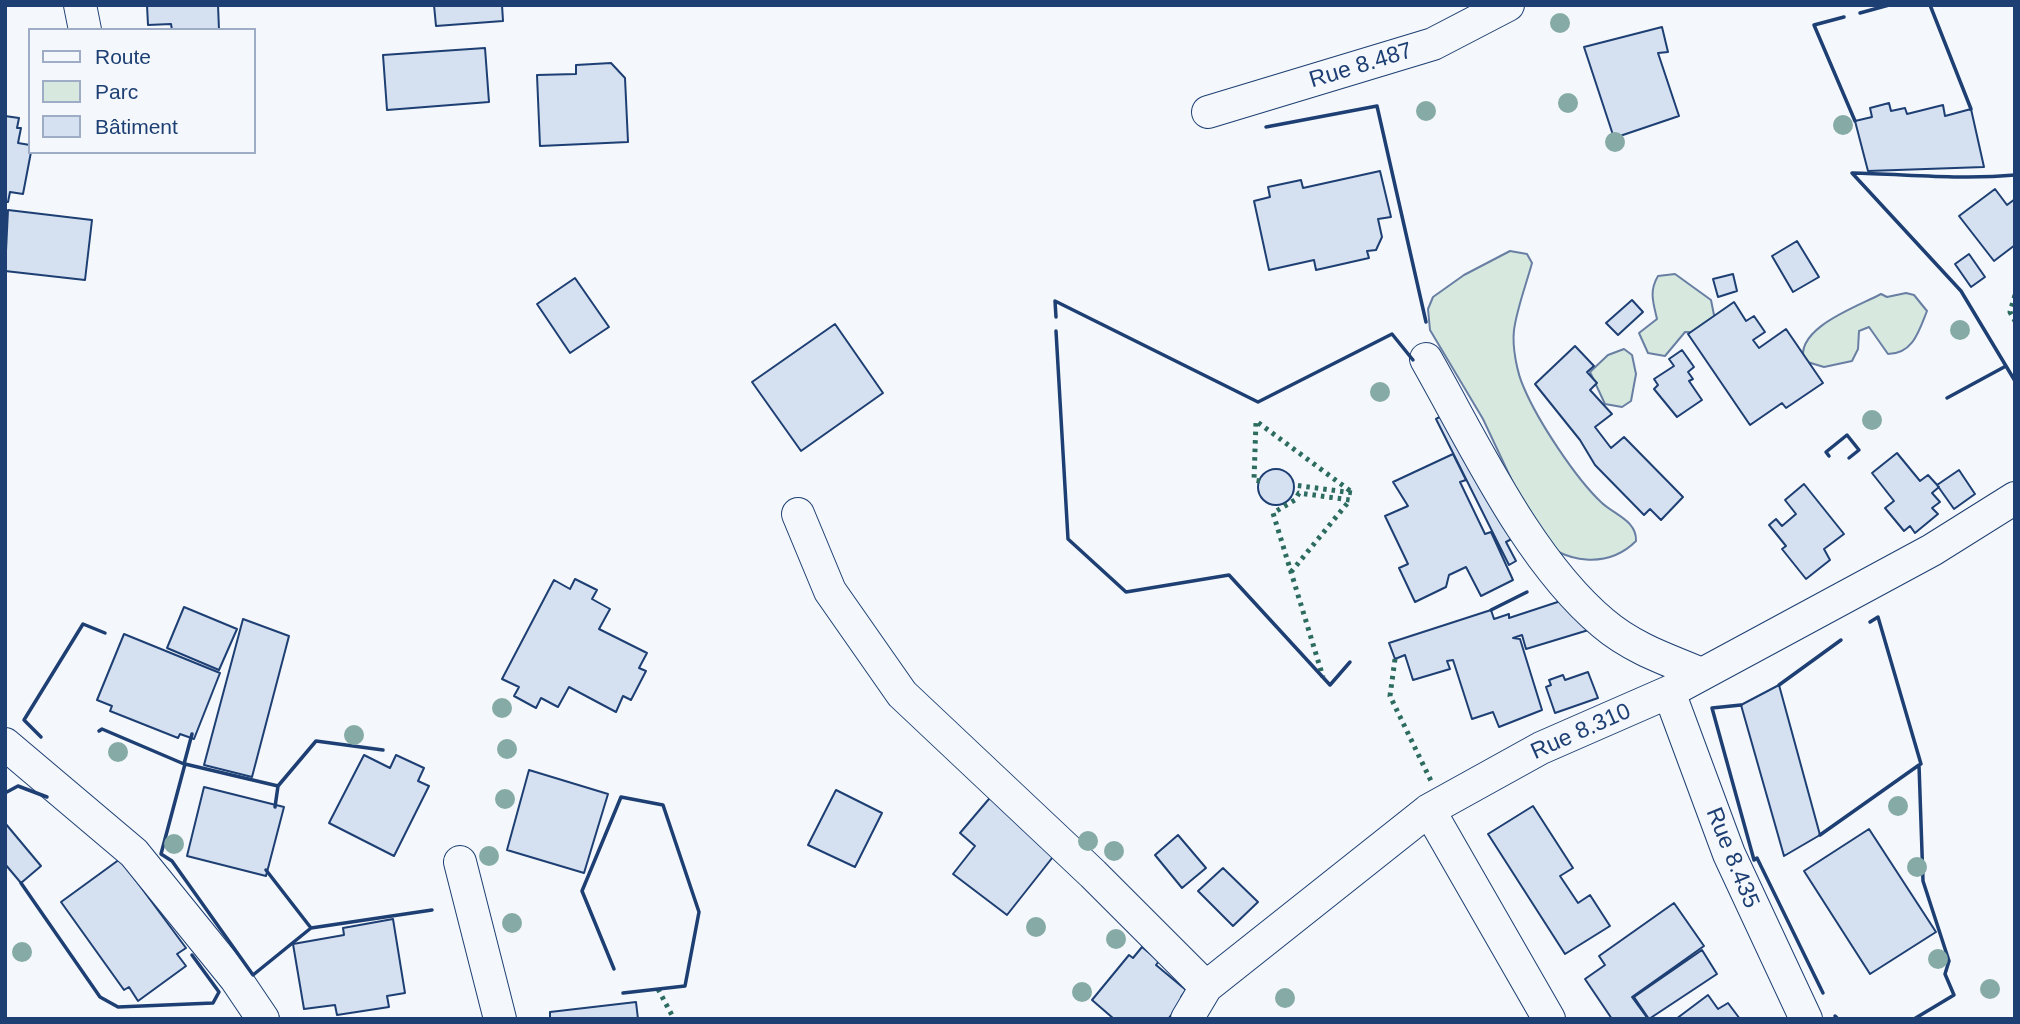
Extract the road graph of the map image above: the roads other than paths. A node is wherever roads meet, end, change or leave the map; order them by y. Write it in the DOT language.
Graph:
graph roads {
  1 [pos="80,5"];
  2 [pos="1508,5"];
  3 [pos="85,28"];
  4 [pos="1208,112"];
  5 [pos="1426,359"];
  6 [pos="2015,498"];
  7 [pos="798,514"];
  8 [pos="1702,674"];
  9 [pos="1669,692"];
  10 [pos="11,759"];
  11 [pos="1429,810"];
  12 [pos="460,862"];
  13 [pos="1200,1008"];
  14 [pos="263,1019"];
  15 [pos="500,1019"];
  16 [pos="1549,1019"];
  17 [pos="1806,1019"];
  1 -- 3 [label="street"];
  2 -- 4 [label="street, Rue 8.487"];
  5 -- 8 [label="street"];
  6 -- 8 [label="street, Rue 8.310"];
  7 -- 13 [label="street"];
  8 -- 9 [label="street, Rue 8.310"];
  9 -- 11 [label="street, Rue 8.310"];
  9 -- 17 [label="street, Rue 8.435"];
  10 -- 14 [label="street"];
  11 -- 13 [label="street, Rue 8.310"];
  11 -- 16 [label="street"];
  12 -- 15 [label="street"];
}
